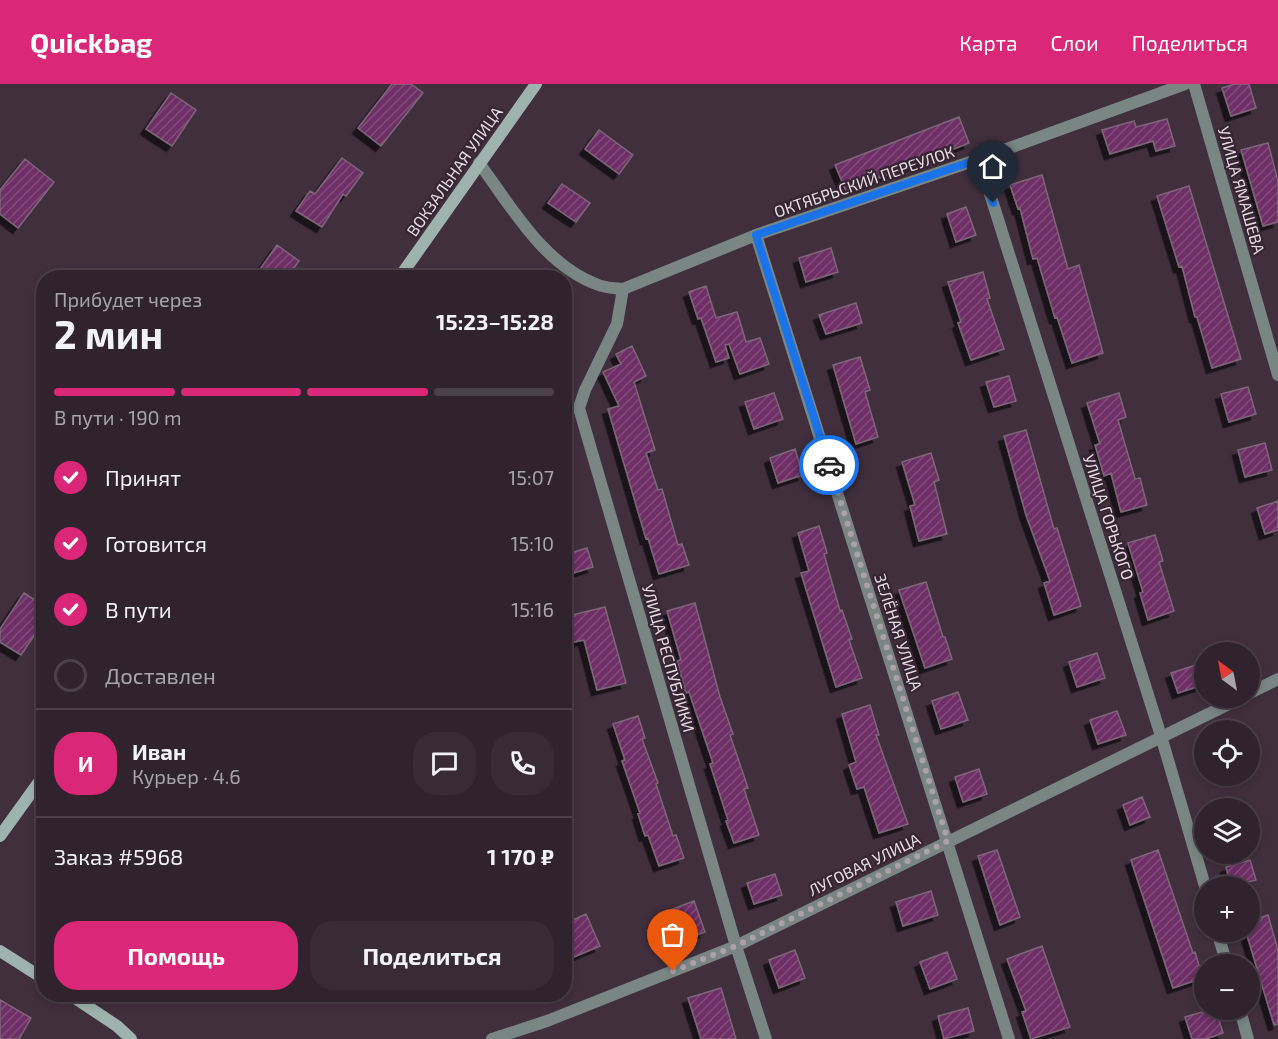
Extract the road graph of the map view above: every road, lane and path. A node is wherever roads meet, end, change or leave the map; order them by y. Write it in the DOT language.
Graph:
graph roads {
  1 [pos="536,84"];
  2 [pos="1185,84"];
  3 [pos="1194,84"];
  4 [pos="979,159"];
  5 [pos="479,163"];
  6 [pos="756,235"];
  7 [pos="405,270"];
  8 [pos="569,270"];
  9 [pos="572,272"];
  10 [pos="623,289"];
  11 [pos="1278,375"];
  12 [pos="1278,680"];
  13 [pos="1260,688"];
  14 [pos="1220,708"];
  15 [pos="1161,736"];
  16 [pos="36,786"];
  17 [pos="0,836"];
  18 [pos="948,841"];
  19 [pos="1202,876"];
  20 [pos="736,946"];
  21 [pos="0,951"];
  22 [pos="36,974"];
  23 [pos="81,1002"];
  24 [pos="1243,1020"];
  25 [pos="131,1039"];
  26 [pos="492,1039"];
  27 [pos="766,1039"];
  28 [pos="1009,1039"];
  29 [pos="1248,1039"];
  1 -- 5 [label="street, ВОКЗАЛЬНАЯ УЛИЦА"];
  2 -- 4 [label="street, ОКТЯБРЬСКИЙ ПЕРЕУЛОК"];
  3 -- 11 [label="street, УЛИЦА ЯМАШЕВА"];
  4 -- 6 [label="street, ОКТЯБРЬСКИЙ ПЕРЕУЛОК"];
  4 -- 15 [label="street, УЛИЦА ГОРЬКОГО"];
  5 -- 7 [label="street, ВОКЗАЛЬНАЯ УЛИЦА"];
  5 -- 8 [label="street"];
  6 -- 10 [label="street, ОКТЯБРЬСКИЙ ПЕРЕУЛОК"];
  6 -- 18 [label="street, ЗЕЛЁНАЯ УЛИЦА"];
  9 -- 10 [label="street"];
  10 -- 20 [label="street, УЛИЦА РЕСПУБЛИКИ"];
  12 -- 13 [label="street"];
  14 -- 15 [label="street, ЛУГОВАЯ УЛИЦА"];
  15 -- 18 [label="street, ЛУГОВАЯ УЛИЦА"];
  15 -- 19 [label="street, УЛИЦА ГОРЬКОГО"];
  16 -- 17 [label="street"];
  18 -- 20 [label="street, ЛУГОВАЯ УЛИЦА"];
  18 -- 28 [label="street, ЗЕЛЁНАЯ УЛИЦА"];
  20 -- 26 [label="street, ЛУГОВАЯ УЛИЦА"];
  20 -- 27 [label="street, УЛИЦА РЕСПУБЛИКИ"];
  21 -- 22 [label="street"];
  23 -- 25 [label="street"];
  24 -- 29 [label="street"];
}
